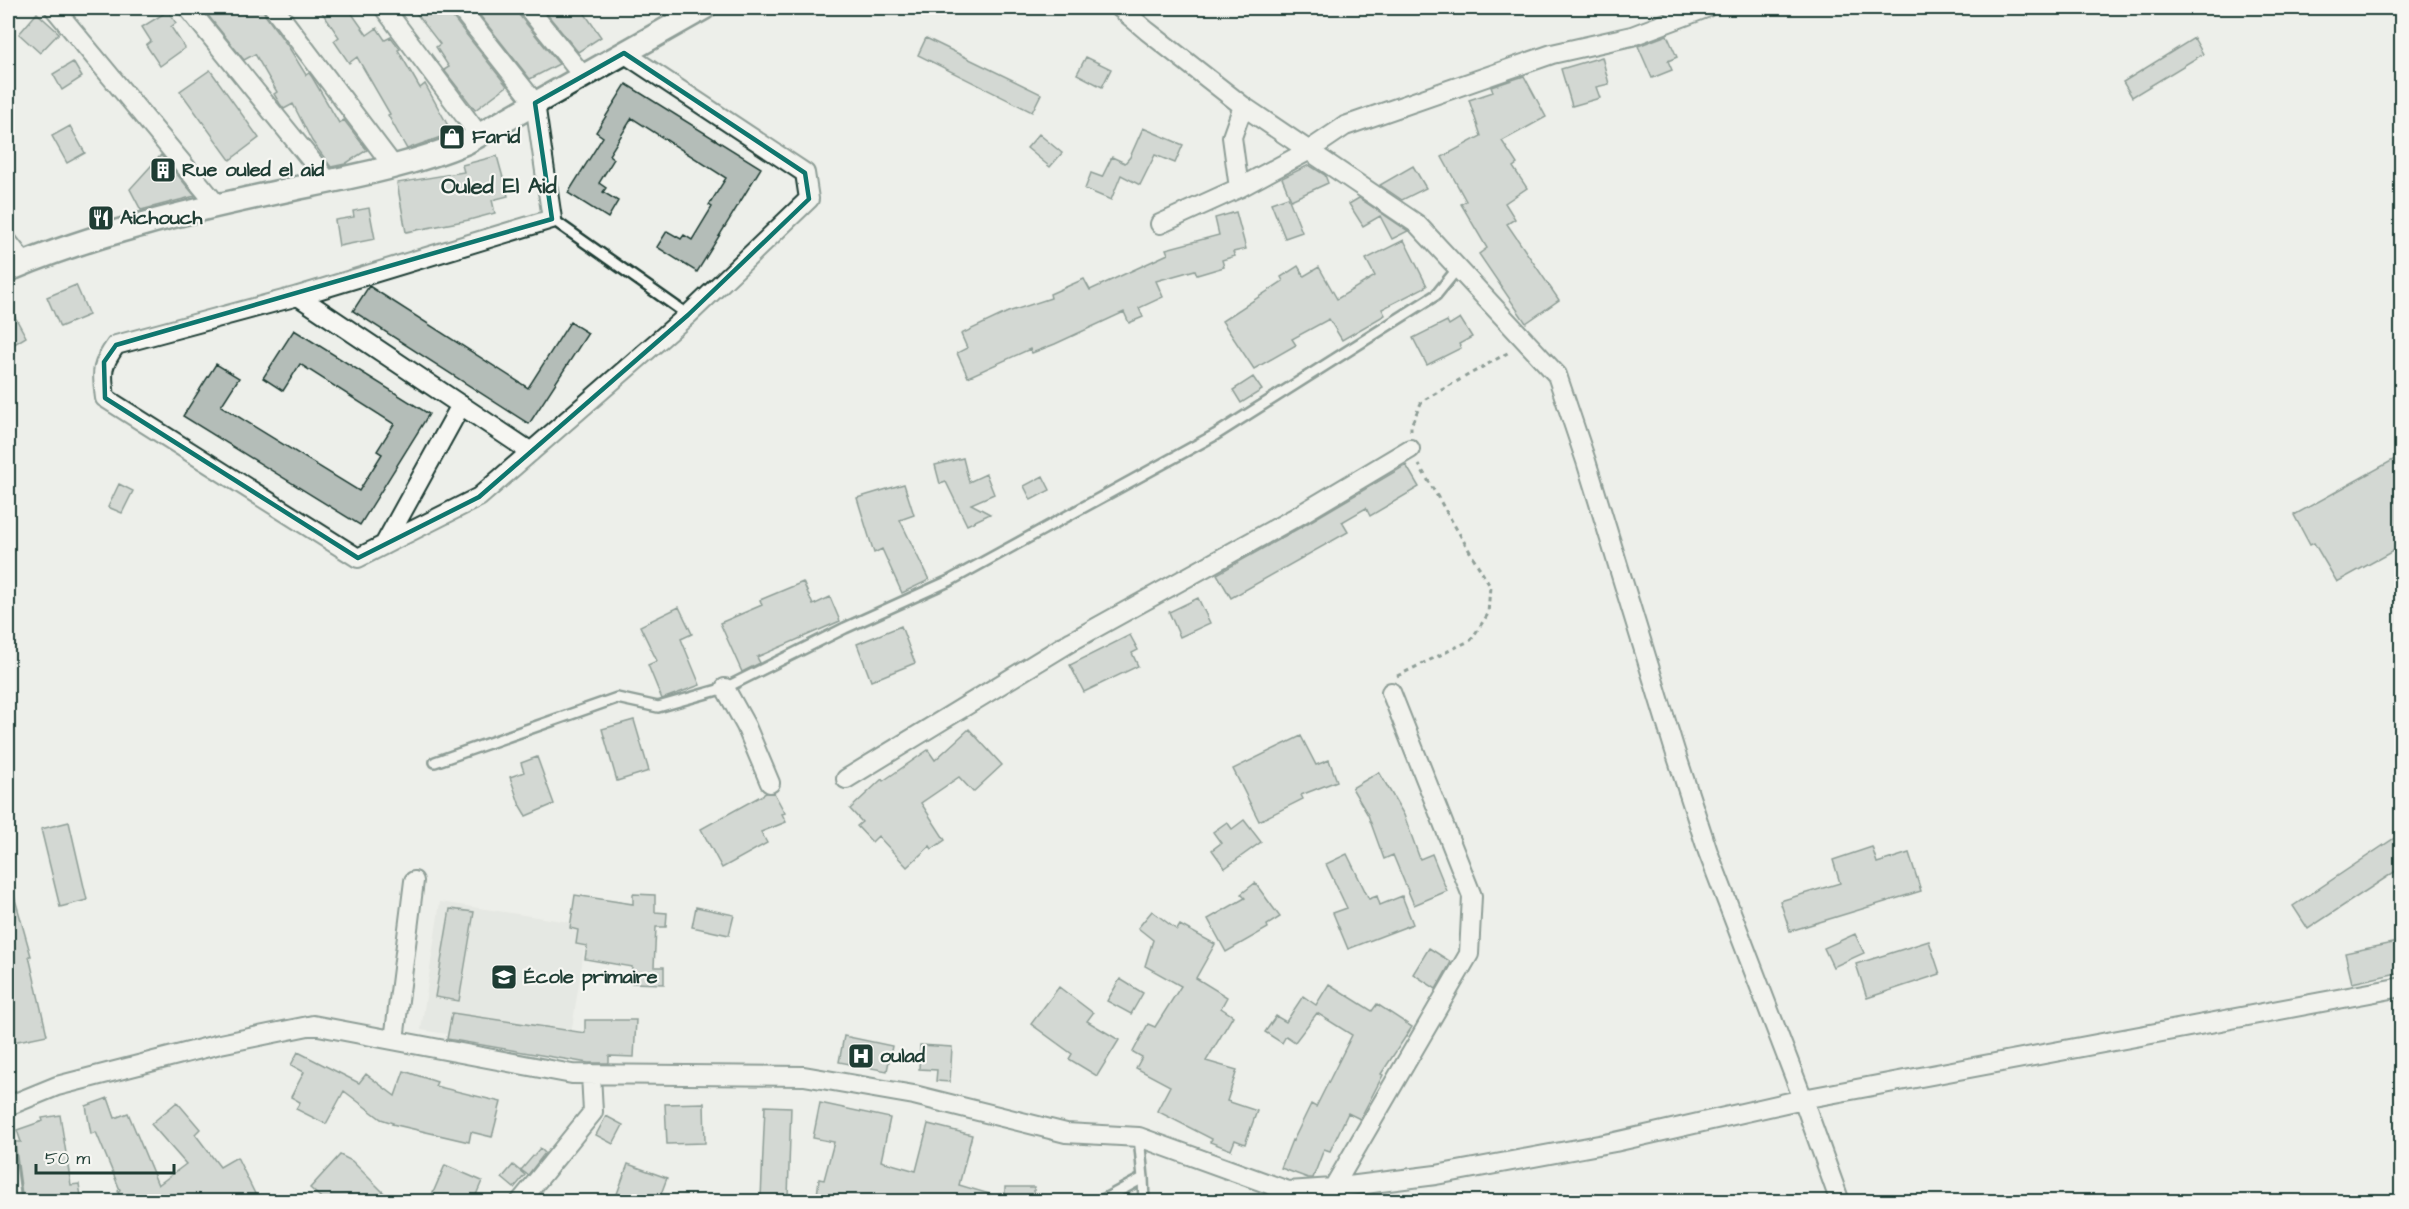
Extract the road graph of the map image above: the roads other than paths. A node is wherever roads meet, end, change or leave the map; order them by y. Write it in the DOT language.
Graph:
graph roads {
  1 [pos="54,8"];
  2 [pos="188,8"];
  3 [pos="274,8"];
  4 [pos="384,8"];
  5 [pos="460,8"];
  6 [pos="528,8"];
  7 [pos="704,8"];
  8 [pos="1120,8"];
  9 [pos="1706,8"];
  10 [pos="624,53"];
  11 [pos="583,76"];
  12 [pos="535,103"];
  13 [pos="1243,106"];
  14 [pos="479,135"];
  15 [pos="1308,151"];
  16 [pos="394,167"];
  17 [pos="328,181"];
  18 [pos="1239,188"];
  19 [pos="217,205"];
  20 [pos="552,219"];
  21 [pos="1160,224"];
  22 [pos="8,242"];
  23 [pos="16,266"];
  24 [pos="1458,268"];
  25 [pos="298,296"];
  26 [pos="688,315"];
  27 [pos="461,405"];
  28 [pos="1410,449"];
  29 [pos="531,452"];
  30 [pos="383,545"];
  31 [pos="725,688"];
  32 [pos="1391,692"];
  33 [pos="435,762"];
  34 [pos="846,779"];
  35 [pos="770,783"];
  36 [pos="414,881"];
  37 [pos="2402,987"];
  38 [pos="394,1040"];
  39 [pos="591,1074"];
  40 [pos="1803,1099"];
  41 [pos="8,1106"];
  42 [pos="1139,1137"];
  43 [pos="8,1142"];
  44 [pos="1143,1178"];
  45 [pos="1333,1188"];
  46 [pos="15,1202"];
  47 [pos="520,1202"];
  48 [pos="1099,1202"];
  49 [pos="1144,1202"];
  50 [pos="1840,1202"];
  1 -- 19 [label="street"];
  2 -- 17 [label="street"];
  3 -- 16 [label="street"];
  4 -- 14 [label="street"];
  5 -- 12 [label="street"];
  6 -- 11 [label="street"];
  7 -- 10 [label="street"];
  8 -- 13 [label="street"];
  9 -- 15 [label="street"];
  10 -- 11 [label="street"];
  10 -- 26 [label="street"];
  11 -- 12 [label="street"];
  12 -- 14 [label="street"];
  12 -- 20 [label="street"];
  13 -- 15 [label="street"];
  13 -- 18 [label="street"];
  14 -- 16 [label="street"];
  15 -- 18 [label="street"];
  15 -- 24 [label="street"];
  16 -- 17 [label="street"];
  17 -- 19 [label="street"];
  18 -- 21 [label="street"];
  19 -- 23 [label="street"];
  20 -- 25 [label="street"];
  20 -- 26 [label="lane"];
  22 -- 23 [label="street"];
  24 -- 31 [label="lane"];
  24 -- 40 [label="street"];
  25 -- 27 [label="street"];
  25 -- 30 [label="street"];
  26 -- 29 [label="street"];
  27 -- 29 [label="street"];
  27 -- 30 [label="street"];
  28 -- 34 [label="street"];
  29 -- 30 [label="street"];
  31 -- 33 [label="lane"];
  31 -- 35 [label="street"];
  32 -- 45 [label="street"];
  36 -- 38 [label="street"];
  37 -- 40 [label="street"];
  38 -- 39 [label="street"];
  38 -- 41 [label="street"];
  39 -- 42 [label="street"];
  39 -- 47 [label="street"];
  40 -- 45 [label="street"];
  40 -- 50 [label="street"];
  42 -- 44 [label="lane"];
  42 -- 45 [label="street"];
  43 -- 46 [label="lane"];
  44 -- 48 [label="lane"];
  44 -- 49 [label="lane"];
}
